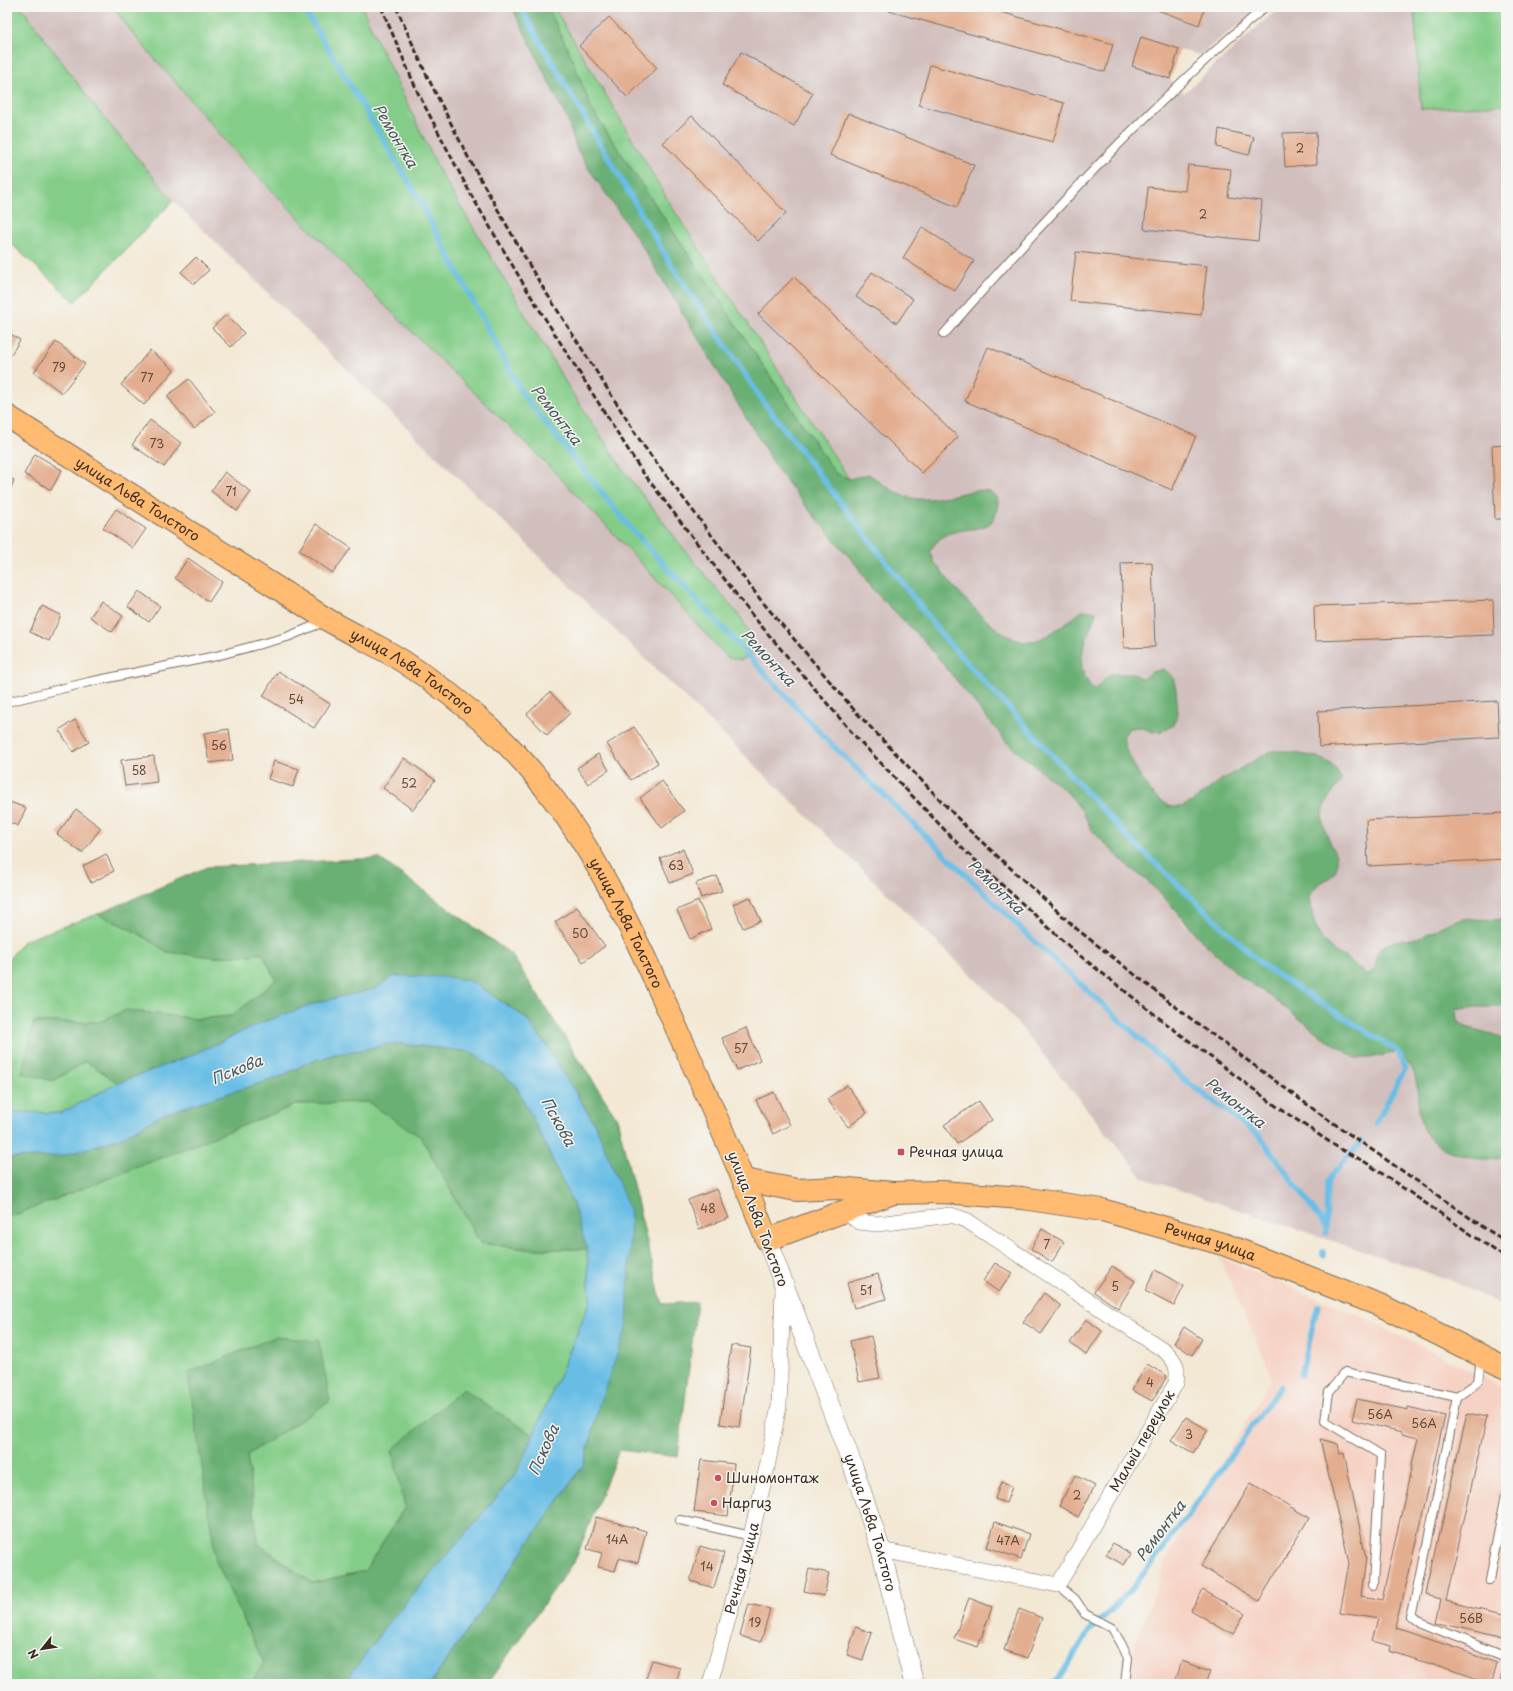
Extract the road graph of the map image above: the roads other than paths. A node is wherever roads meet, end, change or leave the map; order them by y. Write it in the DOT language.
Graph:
graph roads {
  1 [pos="1265,7"];
  2 [pos="944,334"];
  3 [pos="7,416"];
  4 [pos="328,620"];
  5 [pos="7,702"];
  6 [pos="744,1180"];
  7 [pos="893,1193"];
  8 [pos="845,1211"];
  9 [pos="767,1240"];
  10 [pos="784,1285"];
  11 [pos="1481,1356"];
  12 [pos="1506,1368"];
  13 [pos="1457,1397"];
  14 [pos="1506,1494"];
  15 [pos="680,1520"];
  16 [pos="751,1536"];
  17 [pos="881,1550"];
  18 [pos="1489,1580"];
  19 [pos="1373,1584"];
  20 [pos="1058,1585"];
  21 [pos="1506,1657"];
  22 [pos="1506,1674"];
  23 [pos="710,1684"];
  24 [pos="914,1684"];
  25 [pos="1124,1684"];
  26 [pos="1504,1684"];
  1 -- 2 [label="lane"];
  3 -- 4 [label="main road, улица Льва Толстого"];
  4 -- 5 [label="lane"];
  4 -- 6 [label="main road, улица Льва Толстого"];
  6 -- 7 [label="main road"];
  6 -- 9 [label="main road, улица Льва Толстого"];
  7 -- 8 [label="main road"];
  7 -- 11 [label="main road, Речная улица"];
  8 -- 9 [label="main road"];
  8 -- 20 [label="street, Малый переулок"];
  9 -- 10 [label="street, улица Льва Толстого"];
  10 -- 16 [label="street, Речная улица"];
  10 -- 17 [label="street, улица Льва Толстого"];
  11 -- 12 [label="main road, Речная улица"];
  11 -- 13 [label="lane"];
  13 -- 19 [label="lane"];
  13 -- 21 [label="lane"];
  14 -- 18 [label="lane"];
  15 -- 16 [label="lane"];
  16 -- 23 [label="street, Речная улица"];
  17 -- 20 [label="street"];
  17 -- 24 [label="street, улица Льва Толстого"];
  20 -- 25 [label="lane"];
  22 -- 26 [label="lane"];
}
